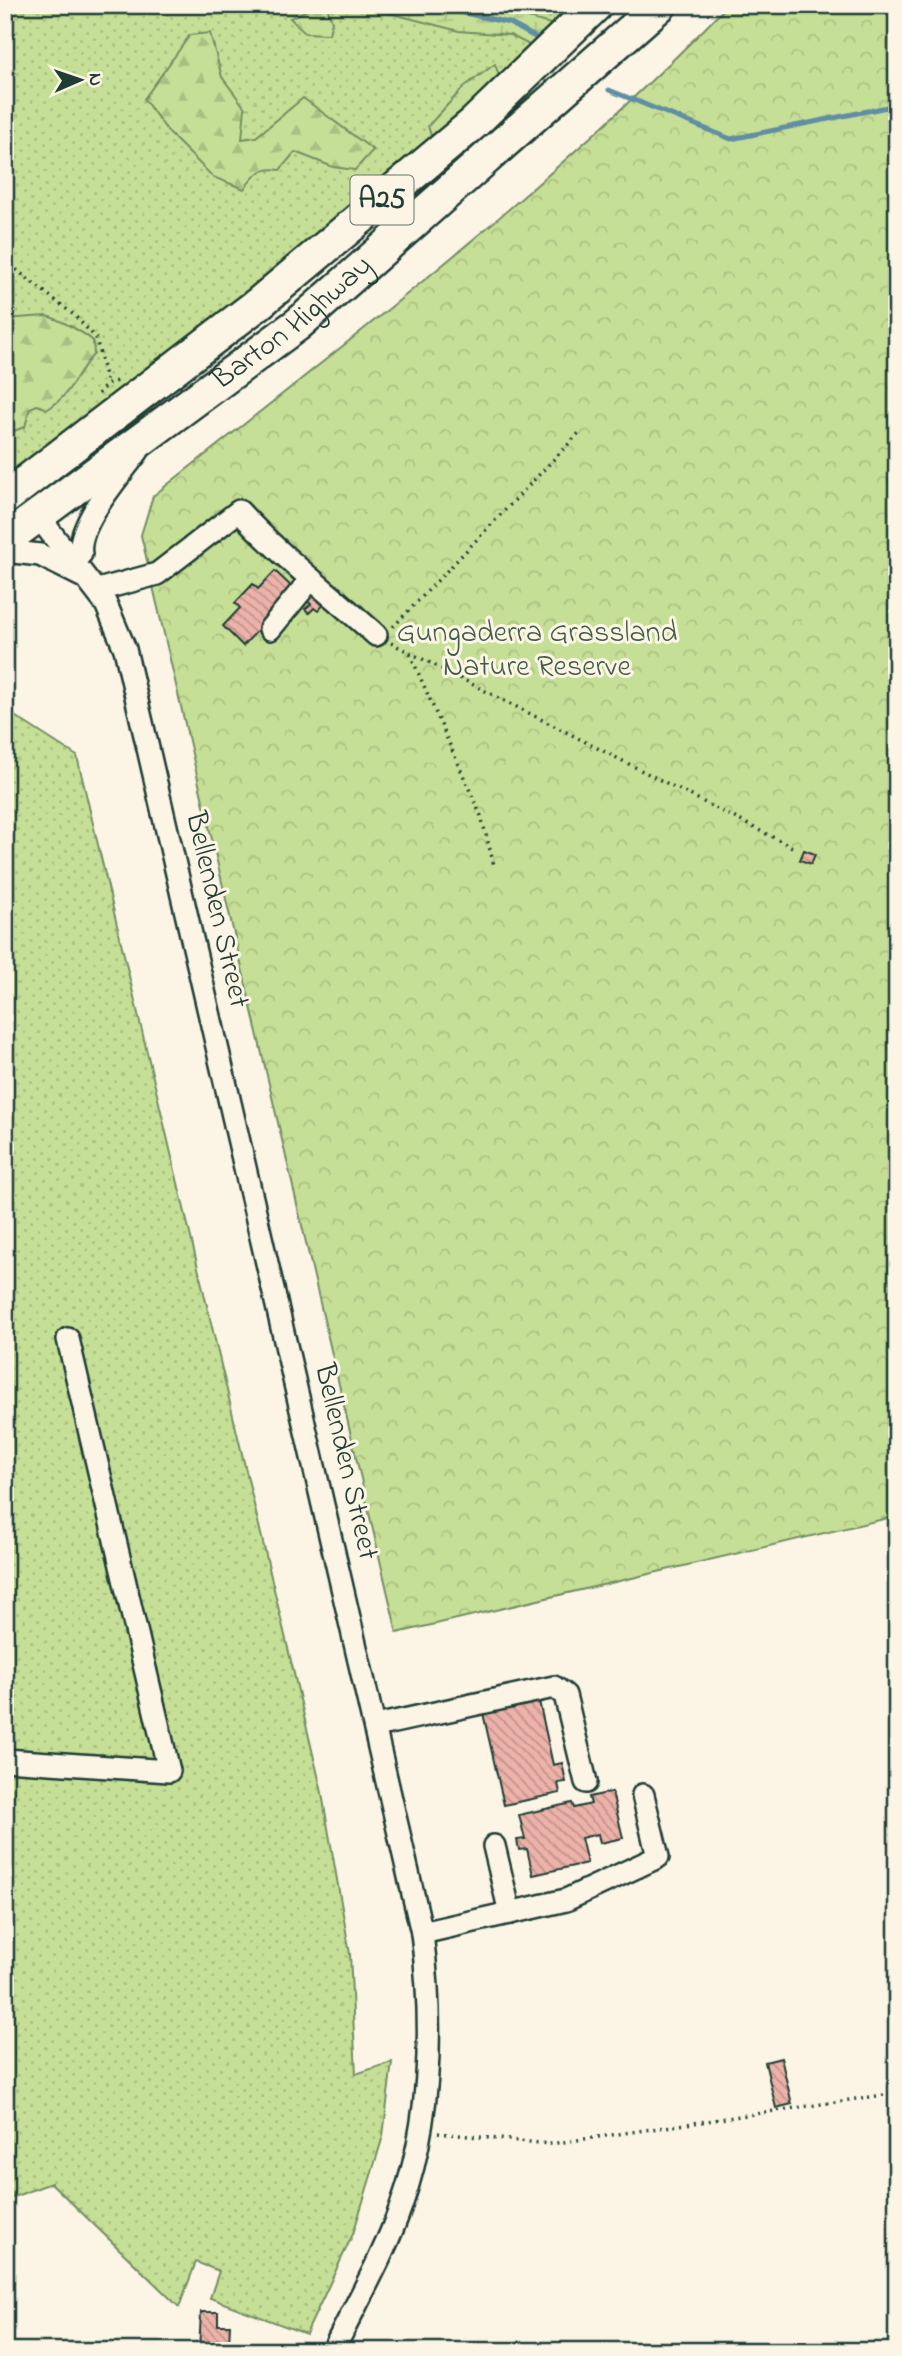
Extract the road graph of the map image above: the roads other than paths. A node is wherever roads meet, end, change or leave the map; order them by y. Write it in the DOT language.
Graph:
graph roads {
  1 [pos="596,5"];
  2 [pos="660,5"];
  3 [pos="150,435"];
  4 [pos="62,456"];
  5 [pos="5,498"];
  6 [pos="44,511"];
  7 [pos="5,512"];
  8 [pos="5,540"];
  9 [pos="5,551"];
  10 [pos="81,554"];
  11 [pos="311,579"];
  12 [pos="94,585"];
  13 [pos="270,629"];
  14 [pos="379,637"];
  15 [pos="68,1339"];
  16 [pos="376,1727"];
  17 [pos="5,1760"];
  18 [pos="586,1782"];
  19 [pos="643,1795"];
  20 [pos="494,1846"];
  21 [pos="510,1913"];
  22 [pos="422,1933"];
  23 [pos="333,2351"];
  1 -- 4 [label="highway, Barton Highway / A25"];
  2 -- 3 [label="highway, Barton Highway / A25"];
  3 -- 6 [label="highway, Barton Highway / A25"];
  3 -- 10 [label="street"];
  4 -- 5 [label="highway, Barton Highway / A25"];
  4 -- 6 [label="highway"];
  6 -- 7 [label="highway"];
  6 -- 8 [label="highway, Barton Highway / A25"];
  6 -- 10 [label="street, Bellenden Street"];
  6 -- 12 [label="street, Bellenden Street"];
  9 -- 12 [label="street"];
  10 -- 12 [label="street, Bellenden Street"];
  11 -- 12 [label="street"];
  11 -- 13 [label="street"];
  11 -- 14 [label="street"];
  12 -- 16 [label="street, Bellenden Street"];
  15 -- 17 [label="street"];
  16 -- 18 [label="street"];
  16 -- 22 [label="street, Bellenden Street"];
  19 -- 21 [label="street"];
  20 -- 21 [label="street"];
  21 -- 22 [label="street"];
  22 -- 23 [label="street, Bellenden Street"];
}
